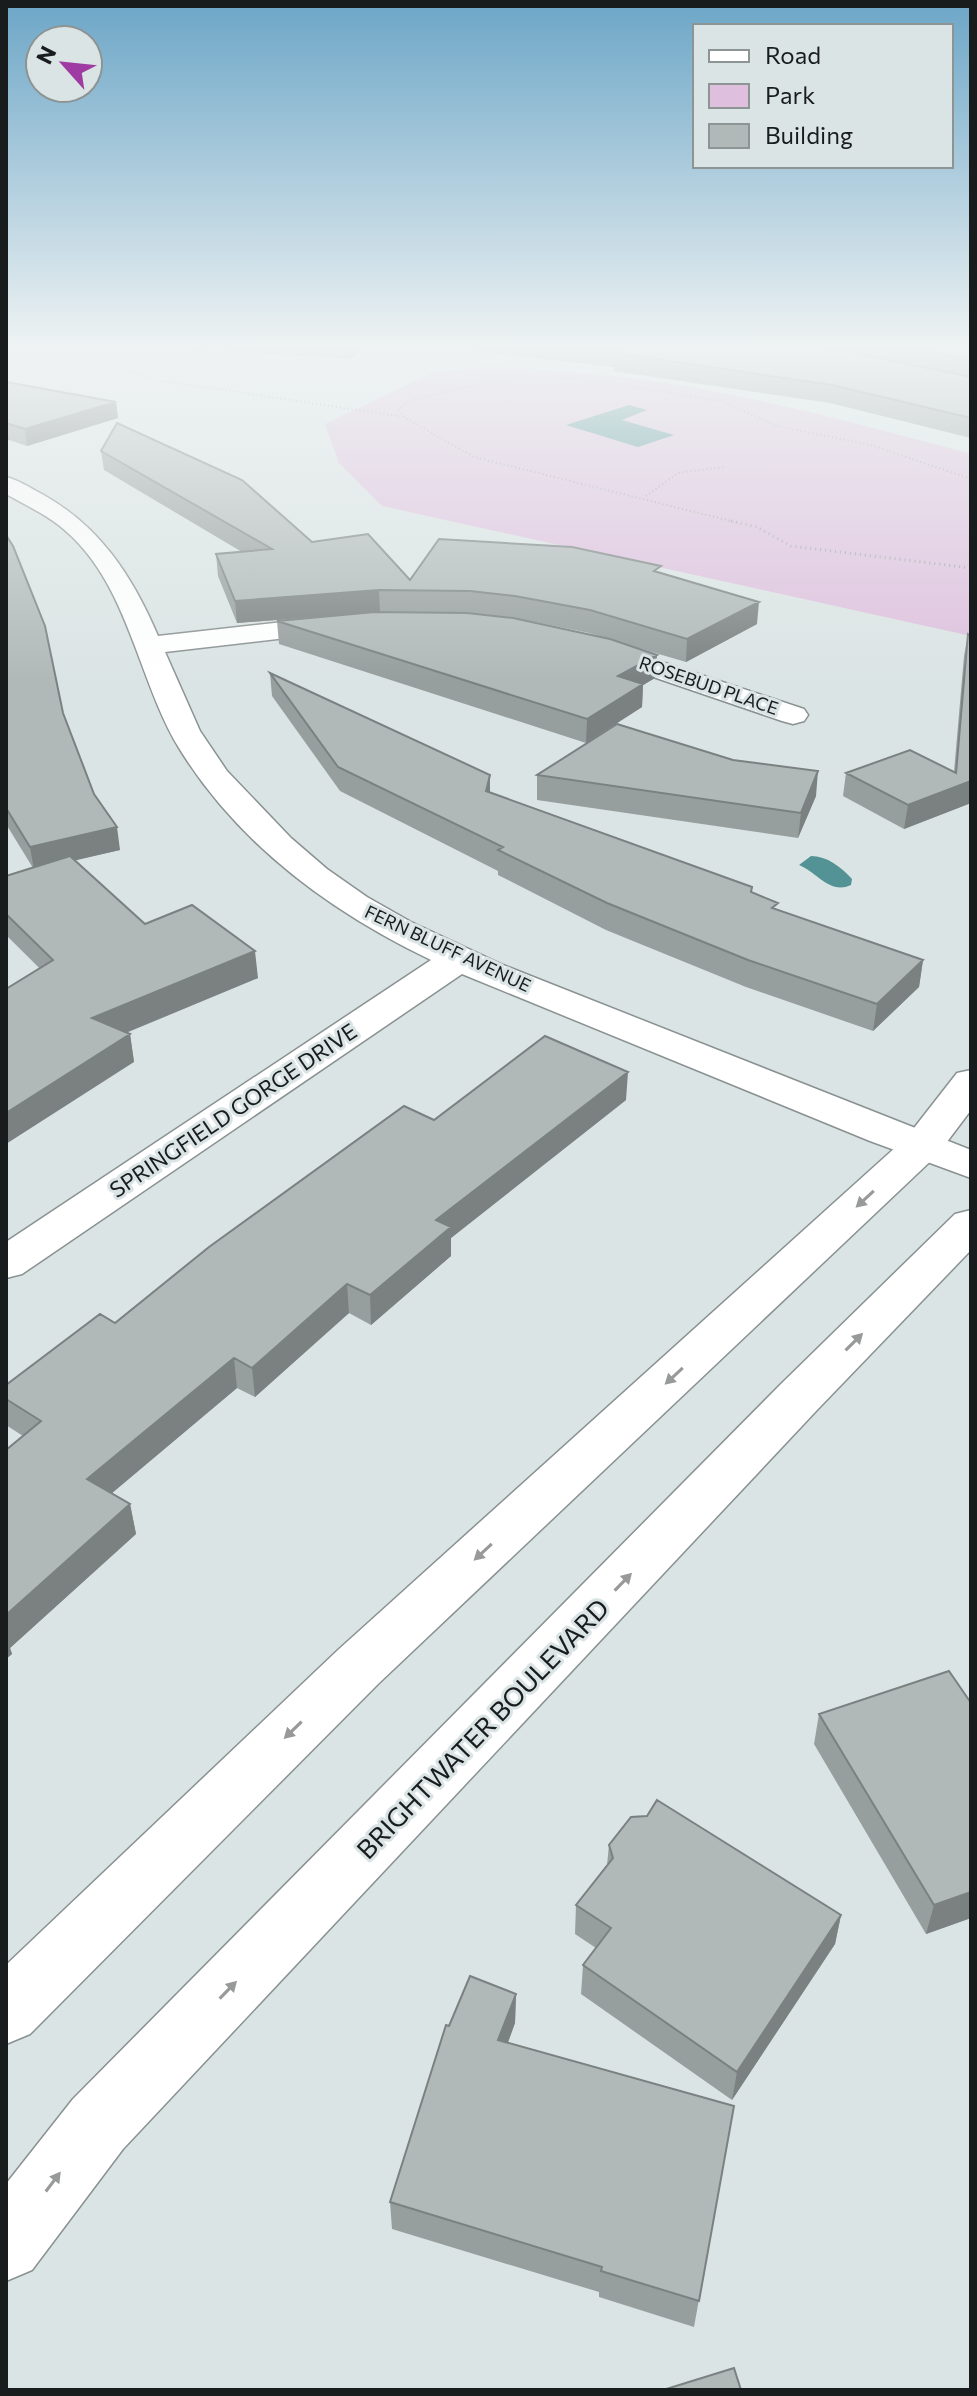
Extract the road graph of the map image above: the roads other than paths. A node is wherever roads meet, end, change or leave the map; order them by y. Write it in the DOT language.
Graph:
graph roads {
  1 [pos="6,484"];
  2 [pos="364,622"];
  3 [pos="568,640"];
  4 [pos="149,645"];
  5 [pos="793,715"];
  6 [pos="460,958"];
  7 [pos="971,1082"];
  8 [pos="947,1156"];
  9 [pos="971,1224"];
  10 [pos="6,1263"];
  11 [pos="6,2011"];
  12 [pos="6,2244"];
  1 -- 4 [label="street, FERN BLUFF AVENUE"];
  2 -- 4 [label="street"];
  3 -- 5 [label="street, ROSEBUD PLACE"];
  4 -- 6 [label="street, FERN BLUFF AVENUE"];
  6 -- 8 [label="street, FERN BLUFF AVENUE"];
  6 -- 10 [label="street, SPRINGFIELD GORGE DRIVE"];
  7 -- 8 [label="street"];
  8 -- 11 [label="street, one-way"];
  12 -- 9 [label="street, BRIGHTWATER BOULEVARD, one-way"];
}
